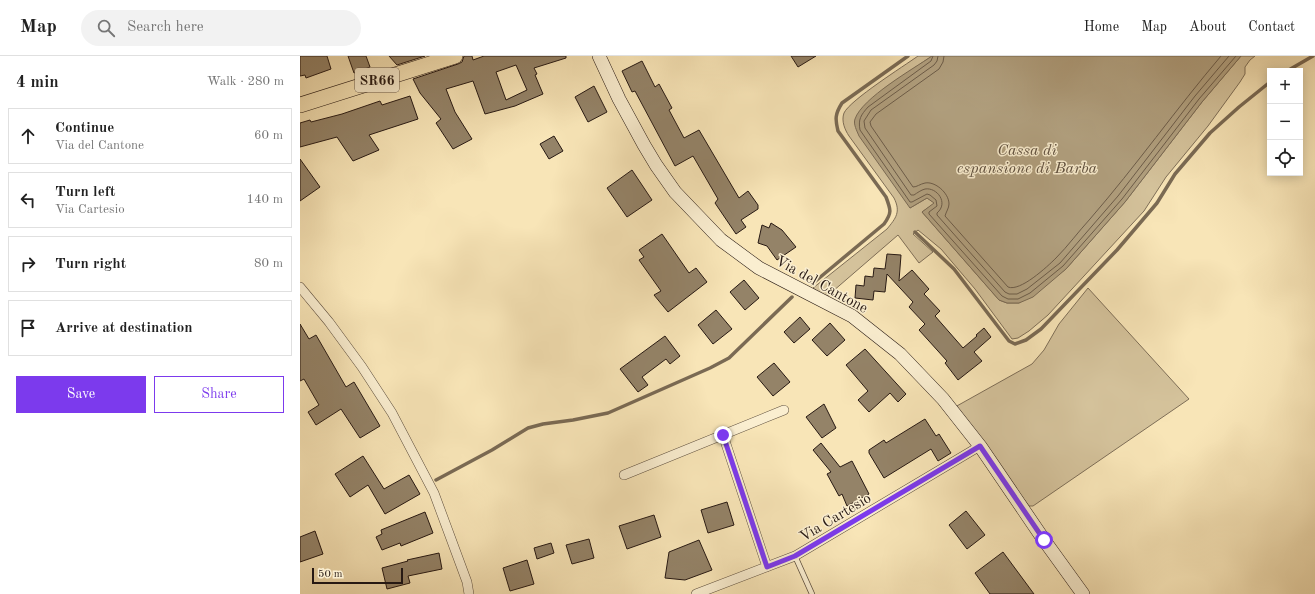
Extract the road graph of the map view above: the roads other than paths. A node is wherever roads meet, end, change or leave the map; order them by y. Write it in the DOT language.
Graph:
graph roads {
  1 [pos="455,56"];
  2 [pos="599,56"];
  3 [pos="300,104"];
  4 [pos="300,287"];
  5 [pos="784,410"];
  6 [pos="723,435"];
  7 [pos="980,446"];
  8 [pos="624,475"];
  9 [pos="795,556"];
  10 [pos="767,567"];
  11 [pos="469,594"];
  12 [pos="696,594"];
  13 [pos="812,594"];
  14 [pos="1083,594"];
  1 -- 3 [label="main road, SR66"];
  2 -- 7 [label="street, Via del Cantone"];
  4 -- 11 [label="street"];
  5 -- 6 [label="street"];
  6 -- 8 [label="street"];
  6 -- 10 [label="street"];
  7 -- 9 [label="street, Via Cartesio"];
  7 -- 14 [label="street, Via del Cantone"];
  9 -- 10 [label="street, Via Cartesio"];
  9 -- 13 [label="lane"];
  10 -- 12 [label="street, Via Cartesio"];
}
